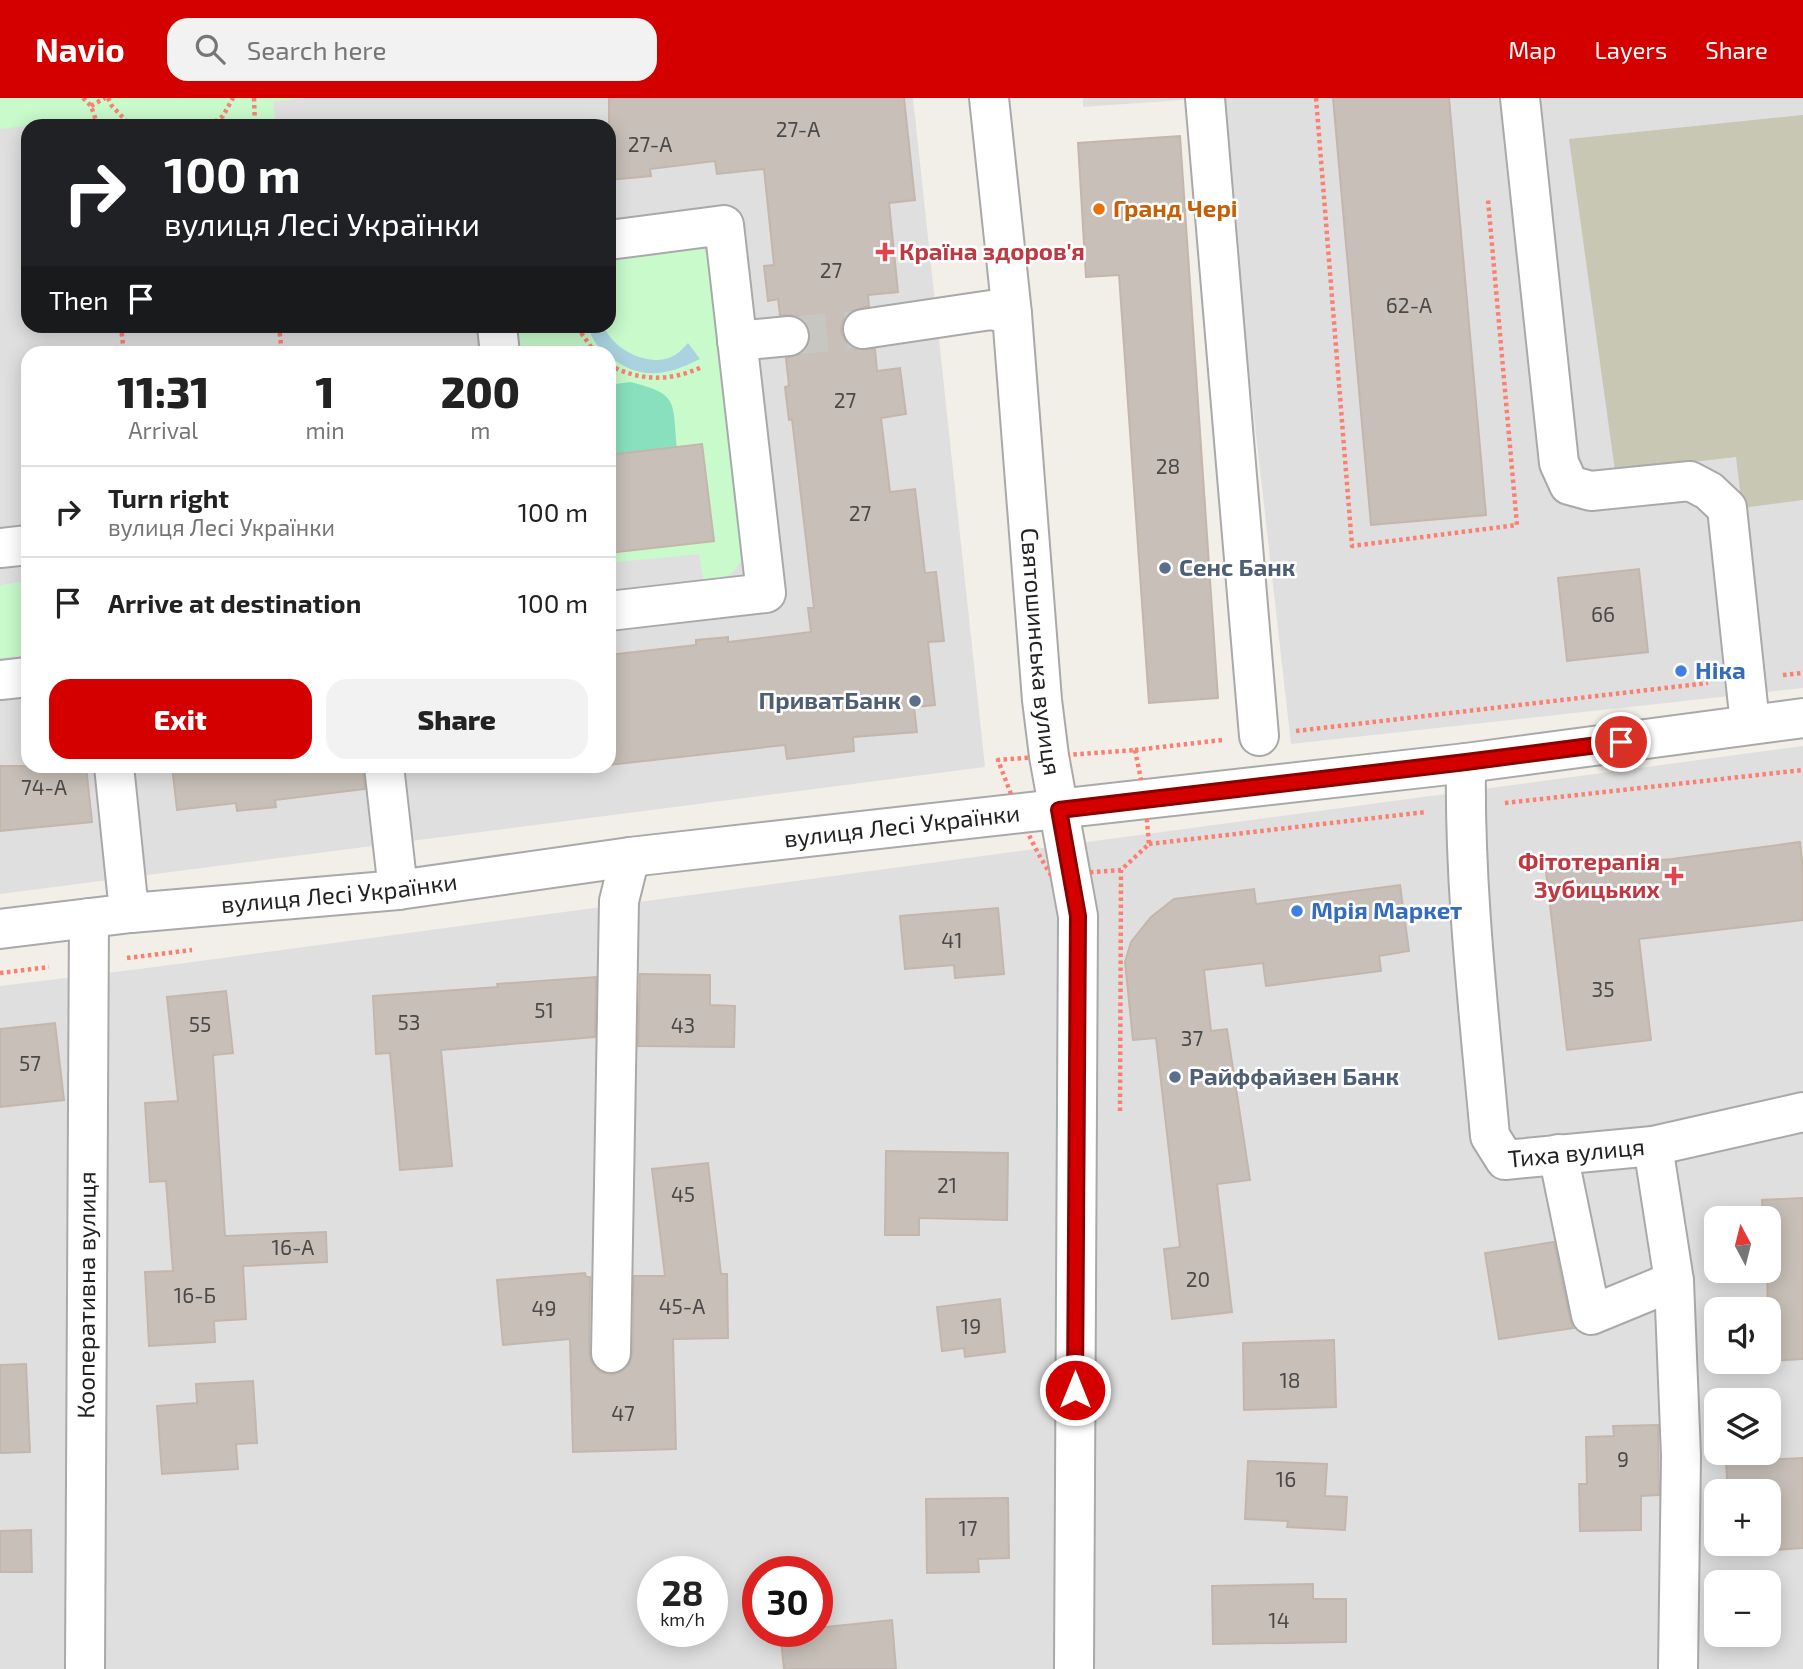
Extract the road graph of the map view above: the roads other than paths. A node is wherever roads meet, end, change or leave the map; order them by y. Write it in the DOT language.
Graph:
graph roads {
  1 [pos="989,98"];
  2 [pos="1205,98"];
  3 [pos="1528,99"];
  4 [pos="616,239"];
  5 [pos="1012,314"];
  6 [pos="863,329"];
  7 [pos="789,336"];
  8 [pos="737,341"];
  9 [pos="21,546"];
  10 [pos="0,548"];
  11 [pos="616,610"];
  12 [pos="21,678"];
  13 [pos="0,680"];
  14 [pos="1803,718"];
  15 [pos="1750,724"];
  16 [pos="1259,736"];
  17 [pos="1466,762"];
  18 [pos="115,773"];
  19 [pos="385,773"];
  20 [pos="1059,810"];
  21 [pos="630,857"];
  22 [pos="398,890"];
  23 [pos="131,913"];
  24 [pos="89,919"];
  25 [pos="0,929"];
  26 [pos="1803,1112"];
  27 [pos="1653,1146"];
  28 [pos="1558,1154"];
  29 [pos="1674,1282"];
  30 [pos="611,1353"];
  31 [pos="85,1669"];
  32 [pos="1074,1669"];
  33 [pos="1678,1669"];
  1 -- 5 [label="street, Святошинська вулиця"];
  2 -- 16 [label="street"];
  3 -- 15 [label="street"];
  4 -- 8 [label="street"];
  5 -- 6 [label="street"];
  5 -- 20 [label="street, Святошинська вулиця"];
  7 -- 8 [label="street"];
  8 -- 11 [label="street"];
  9 -- 10 [label="street"];
  12 -- 13 [label="street"];
  14 -- 15 [label="street, вулиця Лесі Українки"];
  15 -- 17 [label="street, вулиця Лесі Українки"];
  17 -- 20 [label="street, вулиця Лесі Українки"];
  17 -- 28 [label="street, Тиха вулиця"];
  18 -- 23 [label="street"];
  19 -- 22 [label="street"];
  20 -- 21 [label="street, вулиця Лесі Українки"];
  20 -- 32 [label="street, Святошинська вулиця"];
  21 -- 22 [label="street, вулиця Лесі Українки"];
  21 -- 30 [label="street"];
  22 -- 23 [label="street, вулиця Лесі Українки"];
  23 -- 24 [label="street, вулиця Лесі Українки"];
  24 -- 25 [label="street, вулиця Лесі Українки"];
  24 -- 31 [label="street, Кооперативна вулиця"];
  26 -- 27 [label="street"];
  27 -- 28 [label="street, Тиха вулиця"];
  27 -- 29 [label="street, Тиха вулиця"];
  28 -- 29 [label="street"];
  29 -- 33 [label="street, Тиха вулиця"];
}
